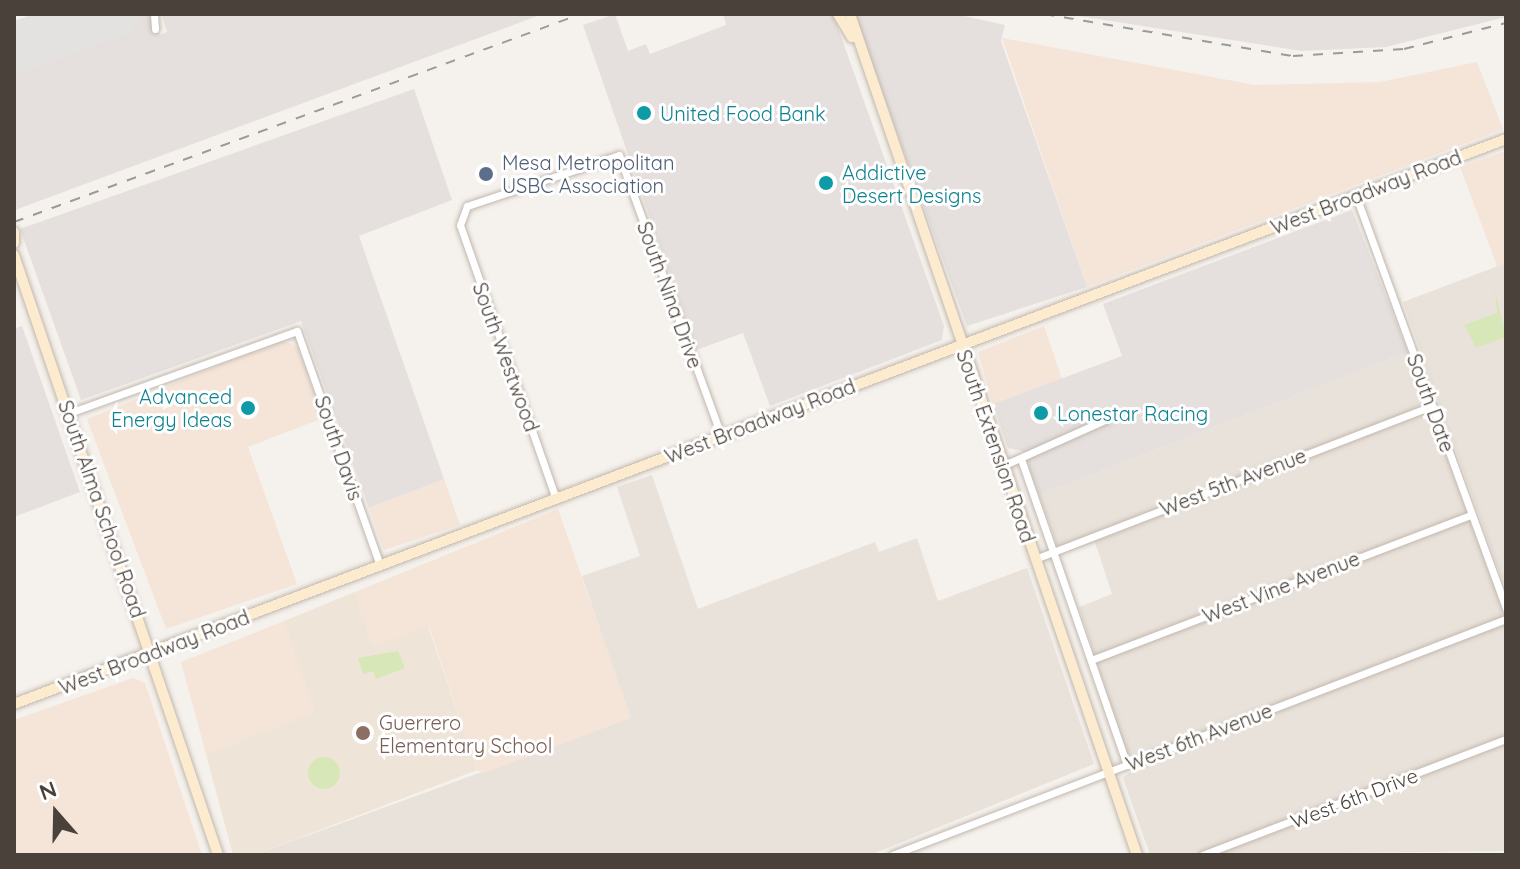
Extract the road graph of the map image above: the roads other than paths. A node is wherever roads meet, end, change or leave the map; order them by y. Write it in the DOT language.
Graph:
graph roads {
  1 [pos="154,14"];
  2 [pos="838,14"];
  3 [pos="850,14"];
  4 [pos="155,29"];
  5 [pos="852,37"];
  6 [pos="1506,139"];
  7 [pos="1356,196"];
  8 [pos="460,214"];
  9 [pos="14,232"];
  10 [pos="14,243"];
  11 [pos="14,255"];
  12 [pos="961,344"];
  13 [pos="1432,406"];
  14 [pos="69,413"];
  15 [pos="1107,419"];
  16 [pos="721,436"];
  17 [pos="1021,459"];
  18 [pos="1002,466"];
  19 [pos="556,499"];
  20 [pos="1471,515"];
  21 [pos="1054,552"];
  22 [pos="1034,559"];
  23 [pos="380,566"];
  24 [pos="1506,609"];
  25 [pos="1506,619"];
  26 [pos="153,653"];
  27 [pos="1091,660"];
  28 [pos="14,704"];
  29 [pos="1506,739"];
  30 [pos="1127,765"];
  31 [pos="1108,772"];
  32 [pos="218,855"];
  33 [pos="892,855"];
  34 [pos="1137,855"];
  35 [pos="1202,855"];
  1 -- 4 [label="street"];
  2 -- 5 [label="main road, South Extension Road"];
  3 -- 5 [label="main road, South Extension Road"];
  5 -- 12 [label="main road, South Extension Road"];
  6 -- 7 [label="main road, West Broadway Road"];
  7 -- 12 [label="main road, West Broadway Road"];
  7 -- 13 [label="street, South Date"];
  8 -- 16 [label="street, South Nina Drive"];
  8 -- 19 [label="street, South Westwood"];
  9 -- 10 [label="main road"];
  11 -- 14 [label="main road, South Alma School Road"];
  12 -- 16 [label="main road, West Broadway Road"];
  12 -- 18 [label="main road, South Extension Road"];
  13 -- 20 [label="street, South Date"];
  13 -- 21 [label="street, West 5th Avenue"];
  14 -- 23 [label="street, South Davis"];
  14 -- 26 [label="main road, South Alma School Road"];
  15 -- 17 [label="street"];
  16 -- 19 [label="main road, West Broadway Road"];
  17 -- 18 [label="street"];
  17 -- 21 [label="street, South Extension Road"];
  18 -- 22 [label="main road, South Extension Road"];
  19 -- 23 [label="main road, West Broadway Road"];
  20 -- 24 [label="street, South Date"];
  20 -- 27 [label="street, West Vine Avenue"];
  21 -- 22 [label="street, West 5th Avenue"];
  21 -- 27 [label="street, South Extension Road"];
  22 -- 31 [label="main road, South Extension Road"];
  23 -- 26 [label="main road, West Broadway Road"];
  25 -- 30 [label="street, West 6th Avenue"];
  26 -- 28 [label="main road, West Broadway Road"];
  26 -- 32 [label="main road, South Alma School Road"];
  27 -- 30 [label="street, South Extension Road"];
  29 -- 35 [label="street, West 6th Drive"];
  30 -- 31 [label="street, West 6th Avenue"];
  31 -- 33 [label="street, West 6th Avenue"];
  31 -- 34 [label="main road, South Extension Road"];
}
